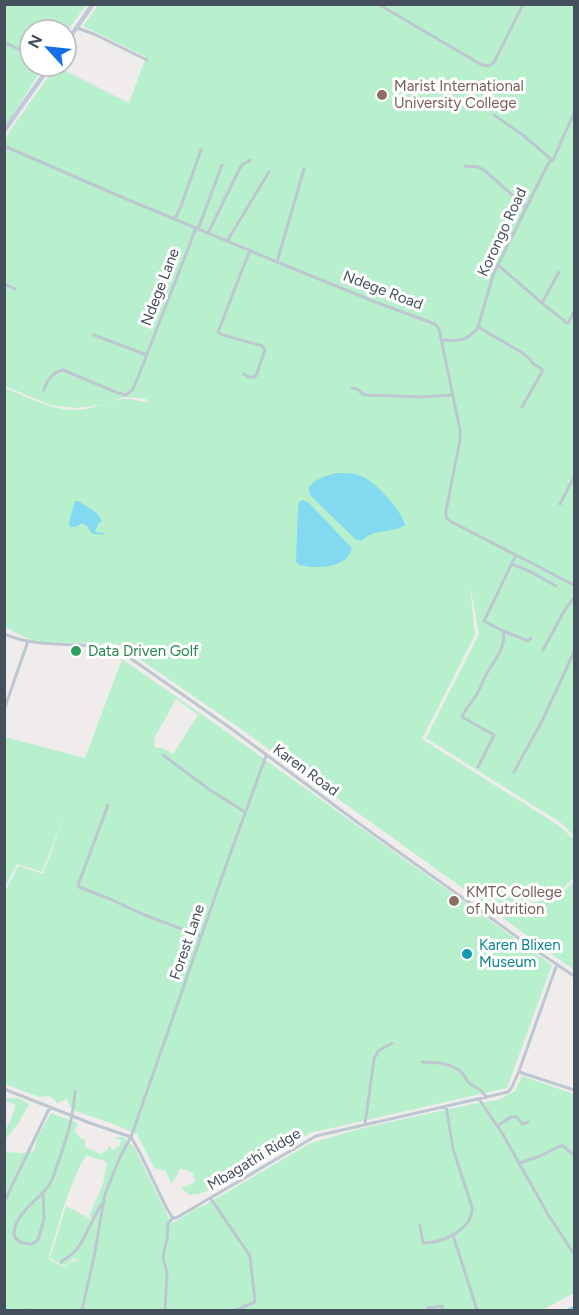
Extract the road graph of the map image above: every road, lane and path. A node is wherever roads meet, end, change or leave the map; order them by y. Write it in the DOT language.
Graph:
graph roads {
  1 [pos="93,4"];
  2 [pos="378,4"];
  3 [pos="523,4"];
  4 [pos="78,26"];
  5 [pos="78,28"];
  6 [pos="4,42"];
  7 [pos="18,49"];
  8 [pos="147,60"];
  9 [pos="42,78"];
  10 [pos="574,113"];
  11 [pos="494,115"];
  12 [pos="4,131"];
  13 [pos="4,146"];
  14 [pos="201,150"];
  15 [pos="250,160"];
  16 [pos="552,160"];
  17 [pos="222,165"];
  18 [pos="465,166"];
  19 [pos="304,169"];
  20 [pos="269,172"];
  21 [pos="526,207"];
  22 [pos="175,219"];
  23 [pos="197,228"];
  24 [pos="208,233"];
  25 [pos="228,241"];
  26 [pos="250,250"];
  27 [pos="277,262"];
  28 [pos="498,265"];
  29 [pos="558,272"];
  30 [pos="4,284"];
  31 [pos="15,289"];
  32 [pos="542,303"];
  33 [pos="574,311"];
  34 [pos="478,327"];
  35 [pos="94,335"];
  36 [pos="441,340"];
  37 [pos="147,355"];
  38 [pos="244,374"];
  39 [pos="352,388"];
  40 [pos="44,390"];
  41 [pos="453,395"];
  42 [pos="522,408"];
  43 [pos="574,477"];
  44 [pos="560,504"];
  45 [pos="516,555"];
  46 [pos="512,564"];
  47 [pos="574,585"];
  48 [pos="556,586"];
  49 [pos="574,597"];
  50 [pos="503,631"];
  51 [pos="4,633"];
  52 [pos="531,638"];
  53 [pos="28,641"];
  54 [pos="543,650"];
  55 [pos="574,652"];
  56 [pos="4,688"];
  57 [pos="11,690"];
  58 [pos="4,710"];
  59 [pos="163,755"];
  60 [pos="266,756"];
  61 [pos="478,767"];
  62 [pos="514,772"];
  63 [pos="108,805"];
  64 [pos="245,812"];
  65 [pos="201,936"];
  66 [pos="557,964"];
  67 [pos="574,976"];
  68 [pos="392,1043"];
  69 [pos="422,1062"];
  70 [pos="519,1071"];
  71 [pos="4,1089"];
  72 [pos="574,1090"];
  73 [pos="75,1091"];
  74 [pos="486,1098"];
  75 [pos="479,1099"];
  76 [pos="446,1106"];
  77 [pos="50,1107"];
  78 [pos="73,1116"];
  79 [pos="528,1122"];
  80 [pos="365,1124"];
  81 [pos="497,1126"];
  82 [pos="131,1137"];
  83 [pos="574,1155"];
  84 [pos="520,1163"];
  85 [pos="44,1192"];
  86 [pos="210,1199"];
  87 [pos="4,1202"];
  88 [pos="102,1203"];
  89 [pos="173,1218"];
  90 [pos="420,1225"];
  91 [pos="453,1235"];
  92 [pos="574,1254"];
  93 [pos="61,1262"];
  94 [pos="428,1308"];
  95 [pos="82,1310"];
  96 [pos="77,1311"];
  97 [pos="165,1311"];
  98 [pos="236,1311"];
  99 [pos="443,1311"];
  100 [pos="477,1311"];
  1 -- 4 [label="main road"];
  2 -- 3 [label="street"];
  5 -- 8 [label="street"];
  6 -- 7 [label="street"];
  9 -- 12 [label="main road"];
  10 -- 16 [label="street, Korongo Road"];
  11 -- 16 [label="street"];
  13 -- 22 [label="street, Ndege Road"];
  14 -- 22 [label="street"];
  15 -- 24 [label="street"];
  16 -- 21 [label="street, Korongo Road"];
  17 -- 23 [label="street, Ndege Lane"];
  18 -- 21 [label="street"];
  19 -- 27 [label="street"];
  20 -- 25 [label="street"];
  21 -- 28 [label="street, Korongo Road"];
  22 -- 23 [label="street, Ndege Road"];
  23 -- 24 [label="street, Ndege Road"];
  23 -- 37 [label="street, Ndege Lane"];
  24 -- 25 [label="street, Ndege Road"];
  25 -- 26 [label="street, Ndege Road"];
  26 -- 27 [label="street, Ndege Road"];
  26 -- 38 [label="street"];
  27 -- 36 [label="street, Ndege Road"];
  28 -- 32 [label="street"];
  28 -- 34 [label="street, Korongo Road"];
  29 -- 32 [label="street"];
  30 -- 31 [label="street"];
  32 -- 33 [label="street"];
  34 -- 36 [label="street"];
  34 -- 42 [label="street"];
  35 -- 37 [label="street"];
  36 -- 41 [label="street, Ndege Road"];
  37 -- 40 [label="street, Ndege Lane"];
  39 -- 41 [label="street"];
  41 -- 45 [label="street, Ndege Road"];
  43 -- 44 [label="street"];
  45 -- 46 [label="street"];
  45 -- 47 [label="street, Ndege Road"];
  46 -- 48 [label="street"];
  46 -- 50 [label="street"];
  49 -- 54 [label="street"];
  50 -- 52 [label="street"];
  50 -- 61 [label="street"];
  51 -- 53 [label="street, Karen Road"];
  53 -- 57 [label="street"];
  53 -- 60 [label="street, Karen Road"];
  55 -- 62 [label="street"];
  56 -- 57 [label="street"];
  57 -- 58 [label="street"];
  59 -- 64 [label="street"];
  60 -- 64 [label="street, Forest Lane"];
  60 -- 66 [label="street, Karen Road"];
  63 -- 65 [label="street"];
  64 -- 65 [label="street, Forest Lane"];
  65 -- 82 [label="street, Forest Lane"];
  66 -- 67 [label="street, Karen Road"];
  66 -- 70 [label="street, Mbagathi Ridge"];
  68 -- 80 [label="street"];
  69 -- 74 [label="street"];
  70 -- 72 [label="street"];
  70 -- 74 [label="street, Mbagathi Ridge"];
  71 -- 77 [label="street"];
  73 -- 78 [label="street"];
  74 -- 75 [label="street, Mbagathi Ridge"];
  75 -- 76 [label="street, Mbagathi Ridge"];
  75 -- 81 [label="street"];
  76 -- 80 [label="street, Mbagathi Ridge"];
  76 -- 91 [label="street"];
  77 -- 78 [label="street"];
  77 -- 87 [label="street"];
  78 -- 82 [label="street"];
  78 -- 85 [label="street"];
  79 -- 81 [label="street"];
  80 -- 86 [label="street, Mbagathi Ridge"];
  81 -- 84 [label="street"];
  82 -- 88 [label="street, Forest Lane"];
  82 -- 89 [label="street"];
  83 -- 84 [label="street"];
  84 -- 92 [label="street"];
  85 -- 85 [label="street"];
  86 -- 89 [label="street, Mbagathi Ridge"];
  86 -- 98 [label="street"];
  88 -- 93 [label="street"];
  88 -- 95 [label="street"];
  89 -- 97 [label="street"];
  90 -- 91 [label="street"];
  91 -- 100 [label="street"];
  94 -- 99 [label="street"];
  95 -- 96 [label="street"];
}
